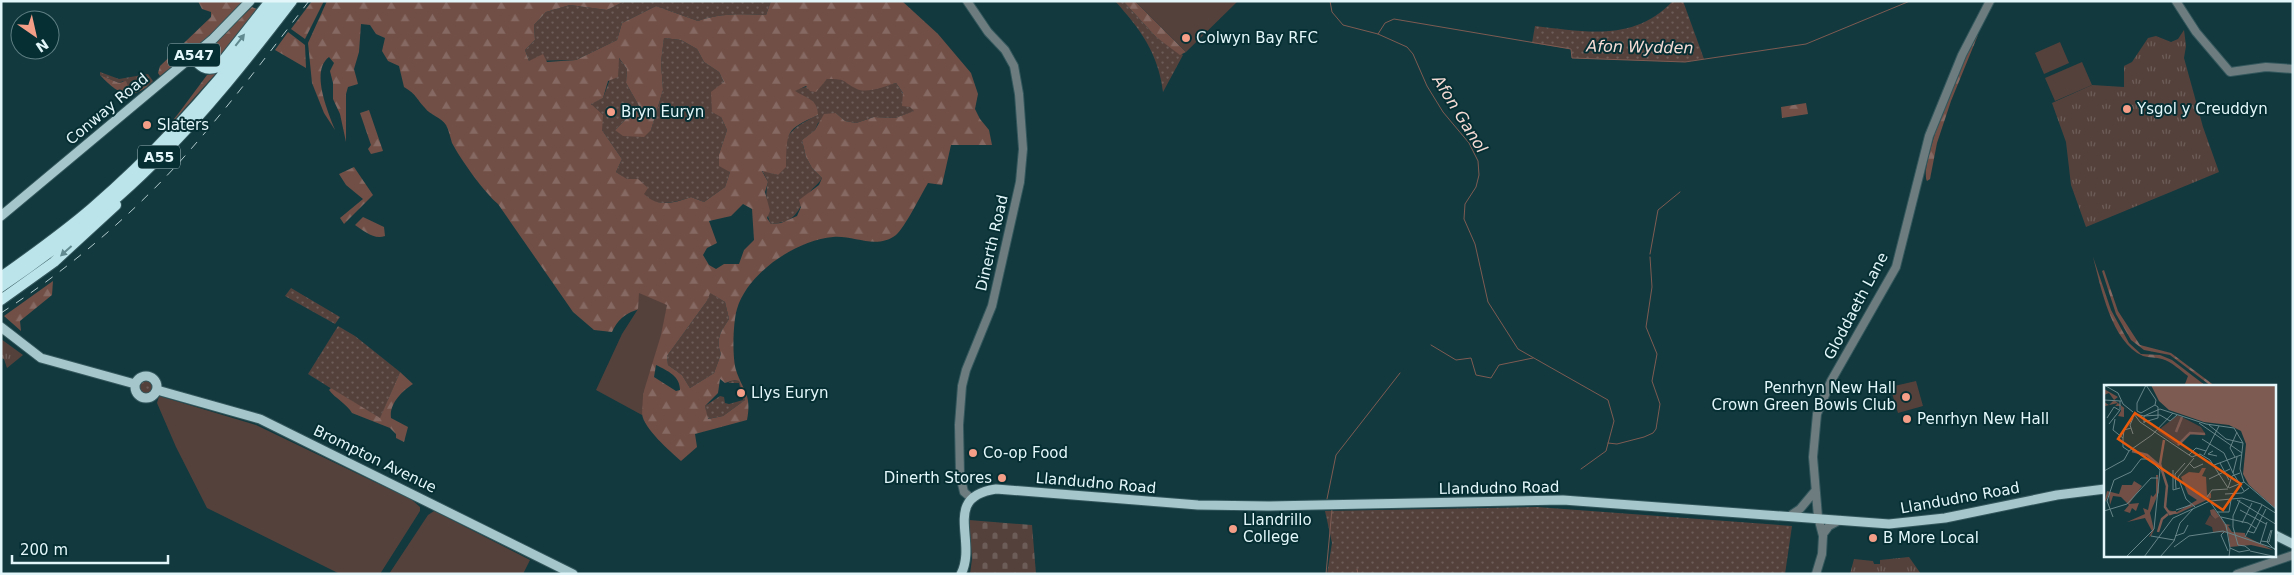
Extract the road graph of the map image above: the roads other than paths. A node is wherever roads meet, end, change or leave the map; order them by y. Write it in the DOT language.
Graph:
graph roads {
  1 [pos="250,1"];
  2 [pos="270,1"];
  3 [pos="281,1"];
  4 [pos="292,1"];
  5 [pos="967,1"];
  6 [pos="1990,1"];
  7 [pos="2176,1"];
  8 [pos="192,57"];
  9 [pos="2293,69"];
  10 [pos="154,163"];
  11 [pos="1,216"];
  12 [pos="1,277"];
  13 [pos="1,287"];
  14 [pos="2,300"];
  15 [pos="1,327"];
  16 [pos="135,384"];
  17 [pos="156,390"];
  18 [pos="2104,489"];
  19 [pos="1815,491"];
  20 [pos="971,498"];
  21 [pos="1791,515"];
  22 [pos="1818,517"];
  23 [pos="1841,519"];
  24 [pos="1823,534"];
  25 [pos="2276,535"];
  26 [pos="2291,542"];
  27 [pos="2293,555"];
  28 [pos="2282,560"];
  29 [pos="2293,560"];
  30 [pos="572,574"];
  31 [pos="961,574"];
  32 [pos="1816,574"];
  33 [pos="2237,574"];
  1 -- 8 [label="main road, Conway Road / A547"];
  8 -- 2 [label="highway, one-way"];
  3 -- 12 [label="highway, A55"];
  4 -- 10 [label="highway, A55"];
  5 -- 20 [label="street, Dinerth Road"];
  6 -- 19 [label="street, Gloddaeth Lane"];
  7 -- 9 [label="street"];
  8 -- 11 [label="main road, Conway Road / A547"];
  10 -- 13 [label="highway, A55"];
  10 -- 14 [label="highway, one-way"];
  15 -- 16 [label="main road"];
  16 -- 17 [label="main road"];
  16 -- 17 [label="main road"];
  17 -- 30 [label="main road, Brompton Avenue"];
  18 -- 23 [label="main road, Llandudno Road"];
  19 -- 21 [label="street"];
  19 -- 22 [label="street, Gloddaeth Lane"];
  20 -- 21 [label="main road, Llandudno Road"];
  20 -- 31 [label="main road"];
  21 -- 22 [label="main road, Llandudno Road"];
  22 -- 23 [label="main road, Llandudno Road"];
  22 -- 24 [label="street, Gloddaeth Lane"];
  23 -- 24 [label="street"];
  24 -- 32 [label="street"];
  25 -- 26 [label="main road"];
  27 -- 28 [label="street"];
  28 -- 29 [label="street"];
  28 -- 33 [label="street"];
}
